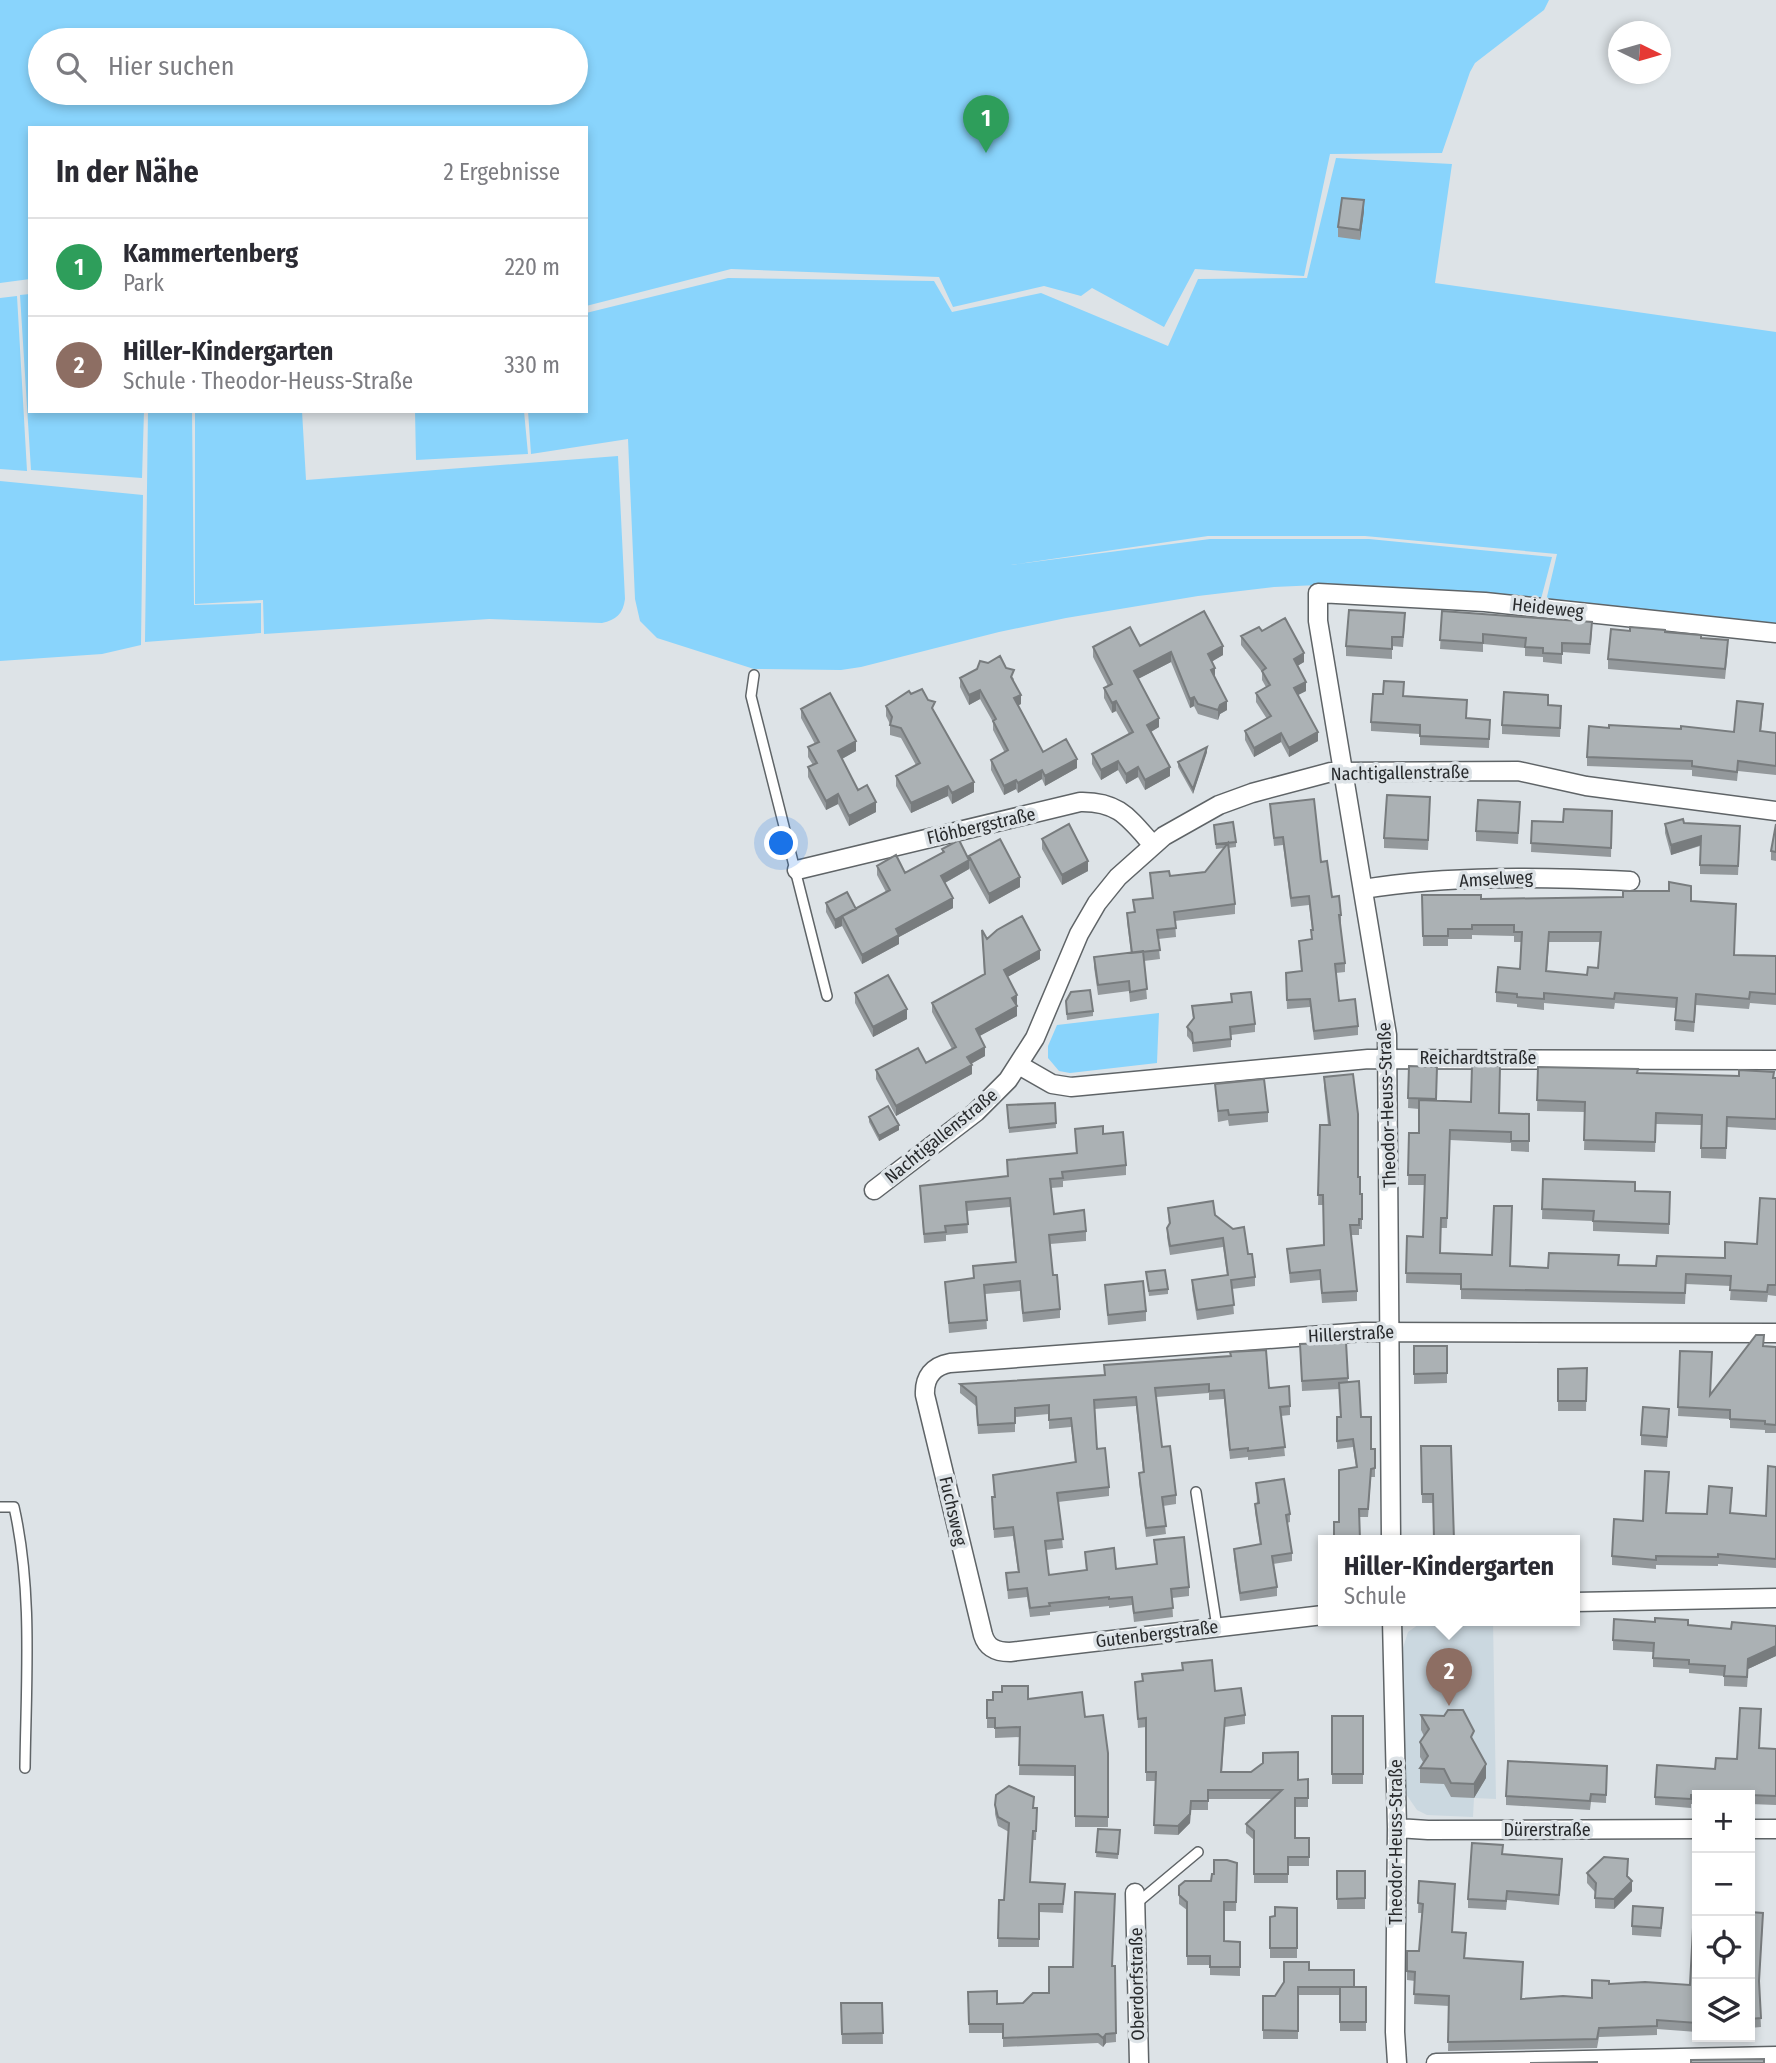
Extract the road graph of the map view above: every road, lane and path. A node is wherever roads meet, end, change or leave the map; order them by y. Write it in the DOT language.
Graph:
graph roads {
  1 [pos="1318,593"];
  2 [pos="1776,633"];
  3 [pos="754,675"];
  4 [pos="1343,772"];
  5 [pos="1776,811"];
  6 [pos="1152,845"];
  7 [pos="797,870"];
  8 [pos="1630,881"];
  9 [pos="1363,889"];
  10 [pos="827,996"];
  11 [pos="1388,1058"];
  12 [pos="1776,1060"];
  13 [pos="1019,1065"];
  14 [pos="874,1190"];
  15 [pos="1390,1331"];
  16 [pos="1776,1333"];
  17 [pos="930,1373"];
  18 [pos="1196,1492"];
  19 [pos="0,1507"];
  20 [pos="1391,1535"];
  21 [pos="1776,1598"];
  22 [pos="1580,1602"];
  23 [pos="1318,1616"];
  24 [pos="1392,1626"];
  25 [pos="1217,1627"];
  26 [pos="991,1648"];
  27 [pos="26,1768"];
  28 [pos="1397,1828"];
  29 [pos="1692,1829"];
  30 [pos="1755,1829"];
  31 [pos="1776,1829"];
  32 [pos="1198,1853"];
  33 [pos="1135,1899"];
  34 [pos="1776,2056"];
  35 [pos="1139,2063"];
  36 [pos="1397,2063"];
  37 [pos="1436,2063"];
  1 -- 2 [label="street, Heideweg"];
  1 -- 4 [label="street, Theodor-Heuss-Straße"];
  3 -- 7 [label="lane"];
  4 -- 5 [label="street, Nachtigallenstraße"];
  4 -- 6 [label="street, Nachtigallenstraße"];
  4 -- 9 [label="street, Theodor-Heuss-Straße"];
  6 -- 7 [label="street, Flöhbergstraße"];
  6 -- 13 [label="street, Nachtigallenstraße"];
  7 -- 10 [label="lane"];
  8 -- 9 [label="street, Amselweg"];
  9 -- 11 [label="street, Theodor-Heuss-Straße"];
  11 -- 12 [label="street, Reichardtstraße"];
  11 -- 13 [label="street, Reichardtstraße"];
  11 -- 15 [label="street, Theodor-Heuss-Straße"];
  13 -- 14 [label="street, Nachtigallenstraße"];
  15 -- 16 [label="street, Hillerstraße"];
  15 -- 17 [label="street, Hillerstraße"];
  15 -- 20 [label="street, Theodor-Heuss-Straße"];
  17 -- 26 [label="street, Fuchsweg"];
  18 -- 25 [label="lane"];
  19 -- 27 [label="lane"];
  21 -- 22 [label="street"];
  23 -- 25 [label="street, Gutenbergstraße"];
  24 -- 28 [label="street, Theodor-Heuss-Straße"];
  25 -- 26 [label="street, Gutenbergstraße"];
  28 -- 29 [label="street, Dürerstraße"];
  28 -- 36 [label="street, Theodor-Heuss-Straße"];
  30 -- 31 [label="street"];
  32 -- 33 [label="lane, Oberdorfstraße"];
  33 -- 35 [label="street, Oberdorfstraße"];
  34 -- 37 [label="street"];
}
